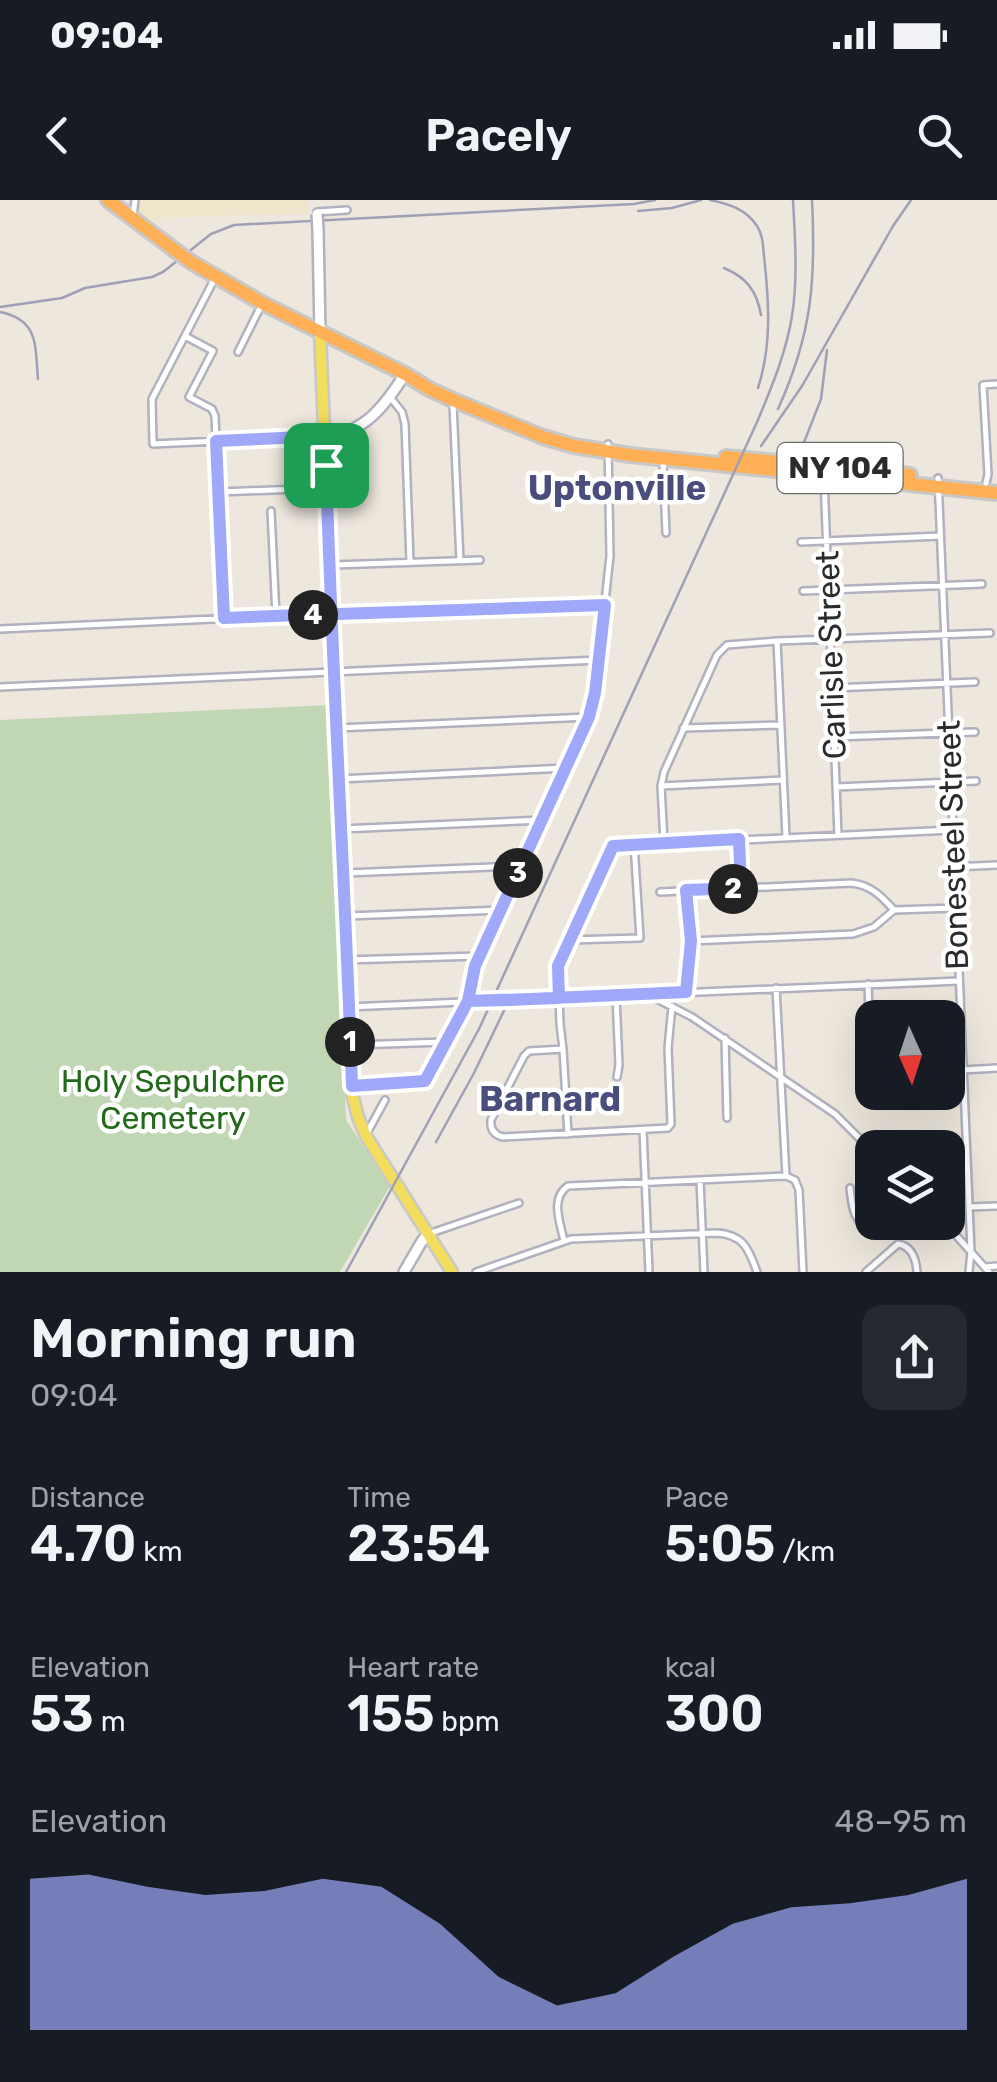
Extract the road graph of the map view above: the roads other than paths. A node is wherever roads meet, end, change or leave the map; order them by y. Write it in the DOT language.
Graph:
graph roads {
  1 [pos="108,200"];
  2 [pos="135,200"];
  3 [pos="317,208"];
  4 [pos="347,210"];
  5 [pos="133,218"];
  6 [pos="215,278"];
  7 [pos="262,303"];
  8 [pos="320,332"];
  9 [pos="184,336"];
  10 [pos="238,352"];
  11 [pos="405,374"];
  12 [pos="997,384"];
  13 [pos="390,397"];
  14 [pos="453,400"];
  15 [pos="324,436"];
  16 [pos="216,441"];
  17 [pos="607,448"];
  18 [pos="663,459"];
  19 [pos="824,475"];
  20 [pos="938,482"];
  21 [pos="994,487"];
  22 [pos="327,488"];
  23 [pos="219,492"];
  24 [pos="271,512"];
  25 [pos="666,534"];
  26 [pos="940,536"];
  27 [pos="826,541"];
  28 [pos="801,542"];
  29 [pos="480,560"];
  30 [pos="460,561"];
  31 [pos="410,562"];
  32 [pos="330,566"];
  33 [pos="982,584"];
  34 [pos="942,585"];
  35 [pos="828,590"];
  36 [pos="804,591"];
  37 [pos="605,605"];
  38 [pos="332,614"];
  39 [pos="276,616"];
  40 [pos="224,618"];
  41 [pos="0,629"];
  42 [pos="990,633"];
  43 [pos="944,634"];
  44 [pos="830,639"];
  45 [pos="777,641"];
  46 [pos="598,660"];
  47 [pos="334,671"];
  48 [pos="976,682"];
  49 [pos="946,684"];
  50 [pos="0,687"];
  51 [pos="833,688"];
  52 [pos="589,717"];
  53 [pos="781,724"];
  54 [pos="337,728"];
  55 [pos="683,728"];
  56 [pos="976,732"];
  57 [pos="948,733"];
  58 [pos="835,737"];
  59 [pos="566,768"];
  60 [pos="340,780"];
  61 [pos="783,780"];
  62 [pos="976,781"];
  63 [pos="950,782"];
  64 [pos="662,786"];
  65 [pos="836,787"];
  66 [pos="542,820"];
  67 [pos="341,829"];
  68 [pos="952,830"];
  69 [pos="838,835"];
  70 [pos="786,838"];
  71 [pos="739,839"];
  72 [pos="664,842"];
  73 [pos="634,843"];
  74 [pos="997,865"];
  75 [pos="522,866"];
  76 [pos="954,867"];
  77 [pos="343,873"];
  78 [pos="741,888"];
  79 [pos="686,890"];
  80 [pos="660,892"];
  81 [pos="956,908"];
  82 [pos="501,910"];
  83 [pos="894,910"];
  84 [pos="344,916"];
  85 [pos="570,940"];
  86 [pos="691,941"];
  87 [pos="480,956"];
  88 [pos="346,960"];
  89 [pos="959,981"];
  90 [pos="868,984"];
  91 [pos="776,988"];
  92 [pos="686,992"];
  93 [pos="648,994"];
  94 [pos="665,994"];
  95 [pos="616,996"];
  96 [pos="559,998"];
  97 [pos="869,1000"];
  98 [pos="960,1000"];
  99 [pos="468,1001"];
  100 [pos="672,1006"];
  101 [pos="348,1007"];
  102 [pos="724,1038"];
  103 [pos="446,1042"];
  104 [pos="350,1046"];
  105 [pos="564,1049"];
  106 [pos="997,1068"];
  107 [pos="965,1070"];
  108 [pos="780,1076"];
  109 [pos="616,1078"];
  110 [pos="352,1086"];
  111 [pos="385,1100"];
  112 [pos="965,1110"];
  113 [pos="727,1118"];
  114 [pos="643,1130"];
  115 [pos="568,1134"];
  116 [pos="855,1134"];
  117 [pos="366,1136"];
  118 [pos="786,1176"];
  119 [pos="700,1180"];
  120 [pos="644,1182"];
  121 [pos="850,1188"];
  122 [pos="519,1204"];
  123 [pos="997,1206"];
  124 [pos="970,1207"];
  125 [pos="855,1215"];
  126 [pos="703,1233"];
  127 [pos="428,1234"];
  128 [pos="647,1235"];
  129 [pos="564,1240"];
  130 [pos="961,1240"];
  131 [pos="972,1251"];
  132 [pos="997,1266"];
  133 [pos="987,1269"];
  134 [pos="404,1272"];
  135 [pos="452,1272"];
  136 [pos="476,1272"];
  137 [pos="649,1272"];
  138 [pos="704,1272"];
  139 [pos="757,1272"];
  140 [pos="803,1272"];
  141 [pos="866,1272"];
  142 [pos="917,1272"];
  143 [pos="970,1272"];
  1 -- 5 [label="highway, NY 104"];
  2 -- 5 [label="street"];
  3 -- 4 [label="street"];
  3 -- 8 [label="street, bridge"];
  5 -- 6 [label="highway, NY 104, bridge"];
  6 -- 7 [label="highway, NY 104"];
  6 -- 9 [label="street"];
  7 -- 8 [label="highway, NY 104"];
  7 -- 10 [label="street"];
  8 -- 11 [label="highway, NY 104"];
  8 -- 15 [label="main road"];
  9 -- 16 [label="street"];
  9 -- 16 [label="street"];
  11 -- 13 [label="street"];
  11 -- 14 [label="highway, NY 104"];
  11 -- 17 [label="highway, NY 104"];
  12 -- 21 [label="street"];
  13 -- 15 [label="street"];
  13 -- 31 [label="street"];
  14 -- 17 [label="highway, NY 104"];
  14 -- 30 [label="street"];
  15 -- 16 [label="street"];
  15 -- 22 [label="main road"];
  16 -- 23 [label="street"];
  17 -- 18 [label="highway, NY 104"];
  17 -- 20 [label="highway, NY 104"];
  17 -- 37 [label="street"];
  18 -- 19 [label="highway, NY 104"];
  18 -- 25 [label="street"];
  19 -- 20 [label="highway, NY 104"];
  19 -- 27 [label="street, Carlisle Street"];
  20 -- 21 [label="highway, NY 104"];
  20 -- 26 [label="street, Bonesteel Street"];
  22 -- 23 [label="street"];
  22 -- 32 [label="main road"];
  23 -- 40 [label="street"];
  24 -- 39 [label="street"];
  26 -- 27 [label="street"];
  26 -- 34 [label="street, Bonesteel Street"];
  27 -- 28 [label="street"];
  27 -- 35 [label="street, Carlisle Street"];
  29 -- 30 [label="street"];
  30 -- 31 [label="street"];
  31 -- 32 [label="street"];
  32 -- 38 [label="main road"];
  33 -- 34 [label="street"];
  34 -- 35 [label="street"];
  34 -- 43 [label="street, Bonesteel Street"];
  35 -- 36 [label="street"];
  35 -- 44 [label="street, Carlisle Street"];
  37 -- 38 [label="street"];
  37 -- 46 [label="street"];
  38 -- 39 [label="street"];
  38 -- 47 [label="main road"];
  39 -- 40 [label="street"];
  40 -- 41 [label="street"];
  42 -- 43 [label="street"];
  43 -- 44 [label="street"];
  43 -- 49 [label="street, Bonesteel Street"];
  44 -- 45 [label="street"];
  44 -- 51 [label="street, Carlisle Street"];
  45 -- 53 [label="street"];
  45 -- 55 [label="street"];
  46 -- 47 [label="street"];
  46 -- 52 [label="street"];
  47 -- 50 [label="street"];
  47 -- 54 [label="main road"];
  48 -- 49 [label="street"];
  49 -- 51 [label="street"];
  49 -- 57 [label="street, Bonesteel Street"];
  51 -- 58 [label="street, Carlisle Street"];
  52 -- 54 [label="street"];
  52 -- 59 [label="street"];
  53 -- 55 [label="street"];
  53 -- 61 [label="street"];
  54 -- 60 [label="main road"];
  55 -- 64 [label="street"];
  56 -- 57 [label="street"];
  57 -- 58 [label="street"];
  57 -- 63 [label="street, Bonesteel Street"];
  58 -- 65 [label="street, Carlisle Street"];
  59 -- 60 [label="street"];
  59 -- 66 [label="street"];
  60 -- 67 [label="main road"];
  61 -- 64 [label="street"];
  61 -- 70 [label="street"];
  62 -- 63 [label="street"];
  63 -- 65 [label="street"];
  63 -- 68 [label="street, Bonesteel Street"];
  64 -- 72 [label="street"];
  65 -- 69 [label="street, Carlisle Street"];
  66 -- 67 [label="street"];
  66 -- 75 [label="street"];
  67 -- 77 [label="main road"];
  68 -- 69 [label="street"];
  68 -- 76 [label="street, Bonesteel Street"];
  69 -- 70 [label="street"];
  70 -- 71 [label="street"];
  71 -- 72 [label="street"];
  71 -- 78 [label="street"];
  72 -- 73 [label="street"];
  73 -- 85 [label="street"];
  73 -- 85 [label="street"];
  74 -- 76 [label="street"];
  75 -- 77 [label="street"];
  75 -- 82 [label="street"];
  76 -- 81 [label="street, Bonesteel Street"];
  77 -- 84 [label="main road"];
  78 -- 79 [label="street"];
  78 -- 83 [label="street"];
  79 -- 80 [label="street"];
  79 -- 86 [label="street"];
  81 -- 83 [label="street"];
  81 -- 89 [label="street, Bonesteel Street"];
  82 -- 84 [label="street"];
  82 -- 87 [label="street"];
  83 -- 86 [label="street"];
  84 -- 88 [label="main road"];
  85 -- 96 [label="street"];
  86 -- 92 [label="street"];
  87 -- 88 [label="street"];
  87 -- 99 [label="street"];
  88 -- 101 [label="main road"];
  89 -- 90 [label="street"];
  89 -- 98 [label="street, Bonesteel Street"];
  90 -- 91 [label="street"];
  90 -- 97 [label="street"];
  91 -- 92 [label="street"];
  91 -- 108 [label="street"];
  92 -- 94 [label="street"];
  93 -- 94 [label="street"];
  93 -- 95 [label="street"];
  93 -- 100 [label="street"];
  94 -- 100 [label="street"];
  95 -- 96 [label="street"];
  95 -- 109 [label="street"];
  96 -- 99 [label="street"];
  96 -- 105 [label="street"];
  99 -- 101 [label="street"];
  99 -- 103 [label="street"];
  100 -- 102 [label="street"];
  100 -- 114 [label="street"];
  101 -- 104 [label="main road"];
  102 -- 108 [label="street"];
  102 -- 113 [label="street"];
  103 -- 104 [label="street"];
  103 -- 110 [label="street"];
  104 -- 110 [label="main road"];
  105 -- 115 [label="street"];
  105 -- 115 [label="street"];
  106 -- 107 [label="street"];
  108 -- 116 [label="street"];
  108 -- 118 [label="street"];
  110 -- 117 [label="main road"];
  111 -- 117 [label="street"];
  112 -- 124 [label="street, Bonesteel Street"];
  114 -- 115 [label="street"];
  114 -- 120 [label="street"];
  117 -- 127 [label="main road"];
  118 -- 119 [label="street"];
  118 -- 140 [label="street"];
  119 -- 120 [label="street"];
  119 -- 126 [label="street"];
  120 -- 128 [label="street"];
  120 -- 129 [label="street"];
  121 -- 125 [label="street"];
  122 -- 127 [label="street"];
  123 -- 124 [label="street"];
  124 -- 131 [label="street, Bonesteel Street"];
  126 -- 128 [label="street"];
  126 -- 138 [label="street"];
  126 -- 139 [label="street"];
  127 -- 134 [label="street"];
  127 -- 135 [label="main road"];
  128 -- 129 [label="street"];
  128 -- 137 [label="street"];
  129 -- 136 [label="street"];
  130 -- 131 [label="street"];
  131 -- 133 [label="street"];
  131 -- 143 [label="street, Bonesteel Street"];
  132 -- 133 [label="street"];
  141 -- 142 [label="street"];
}
